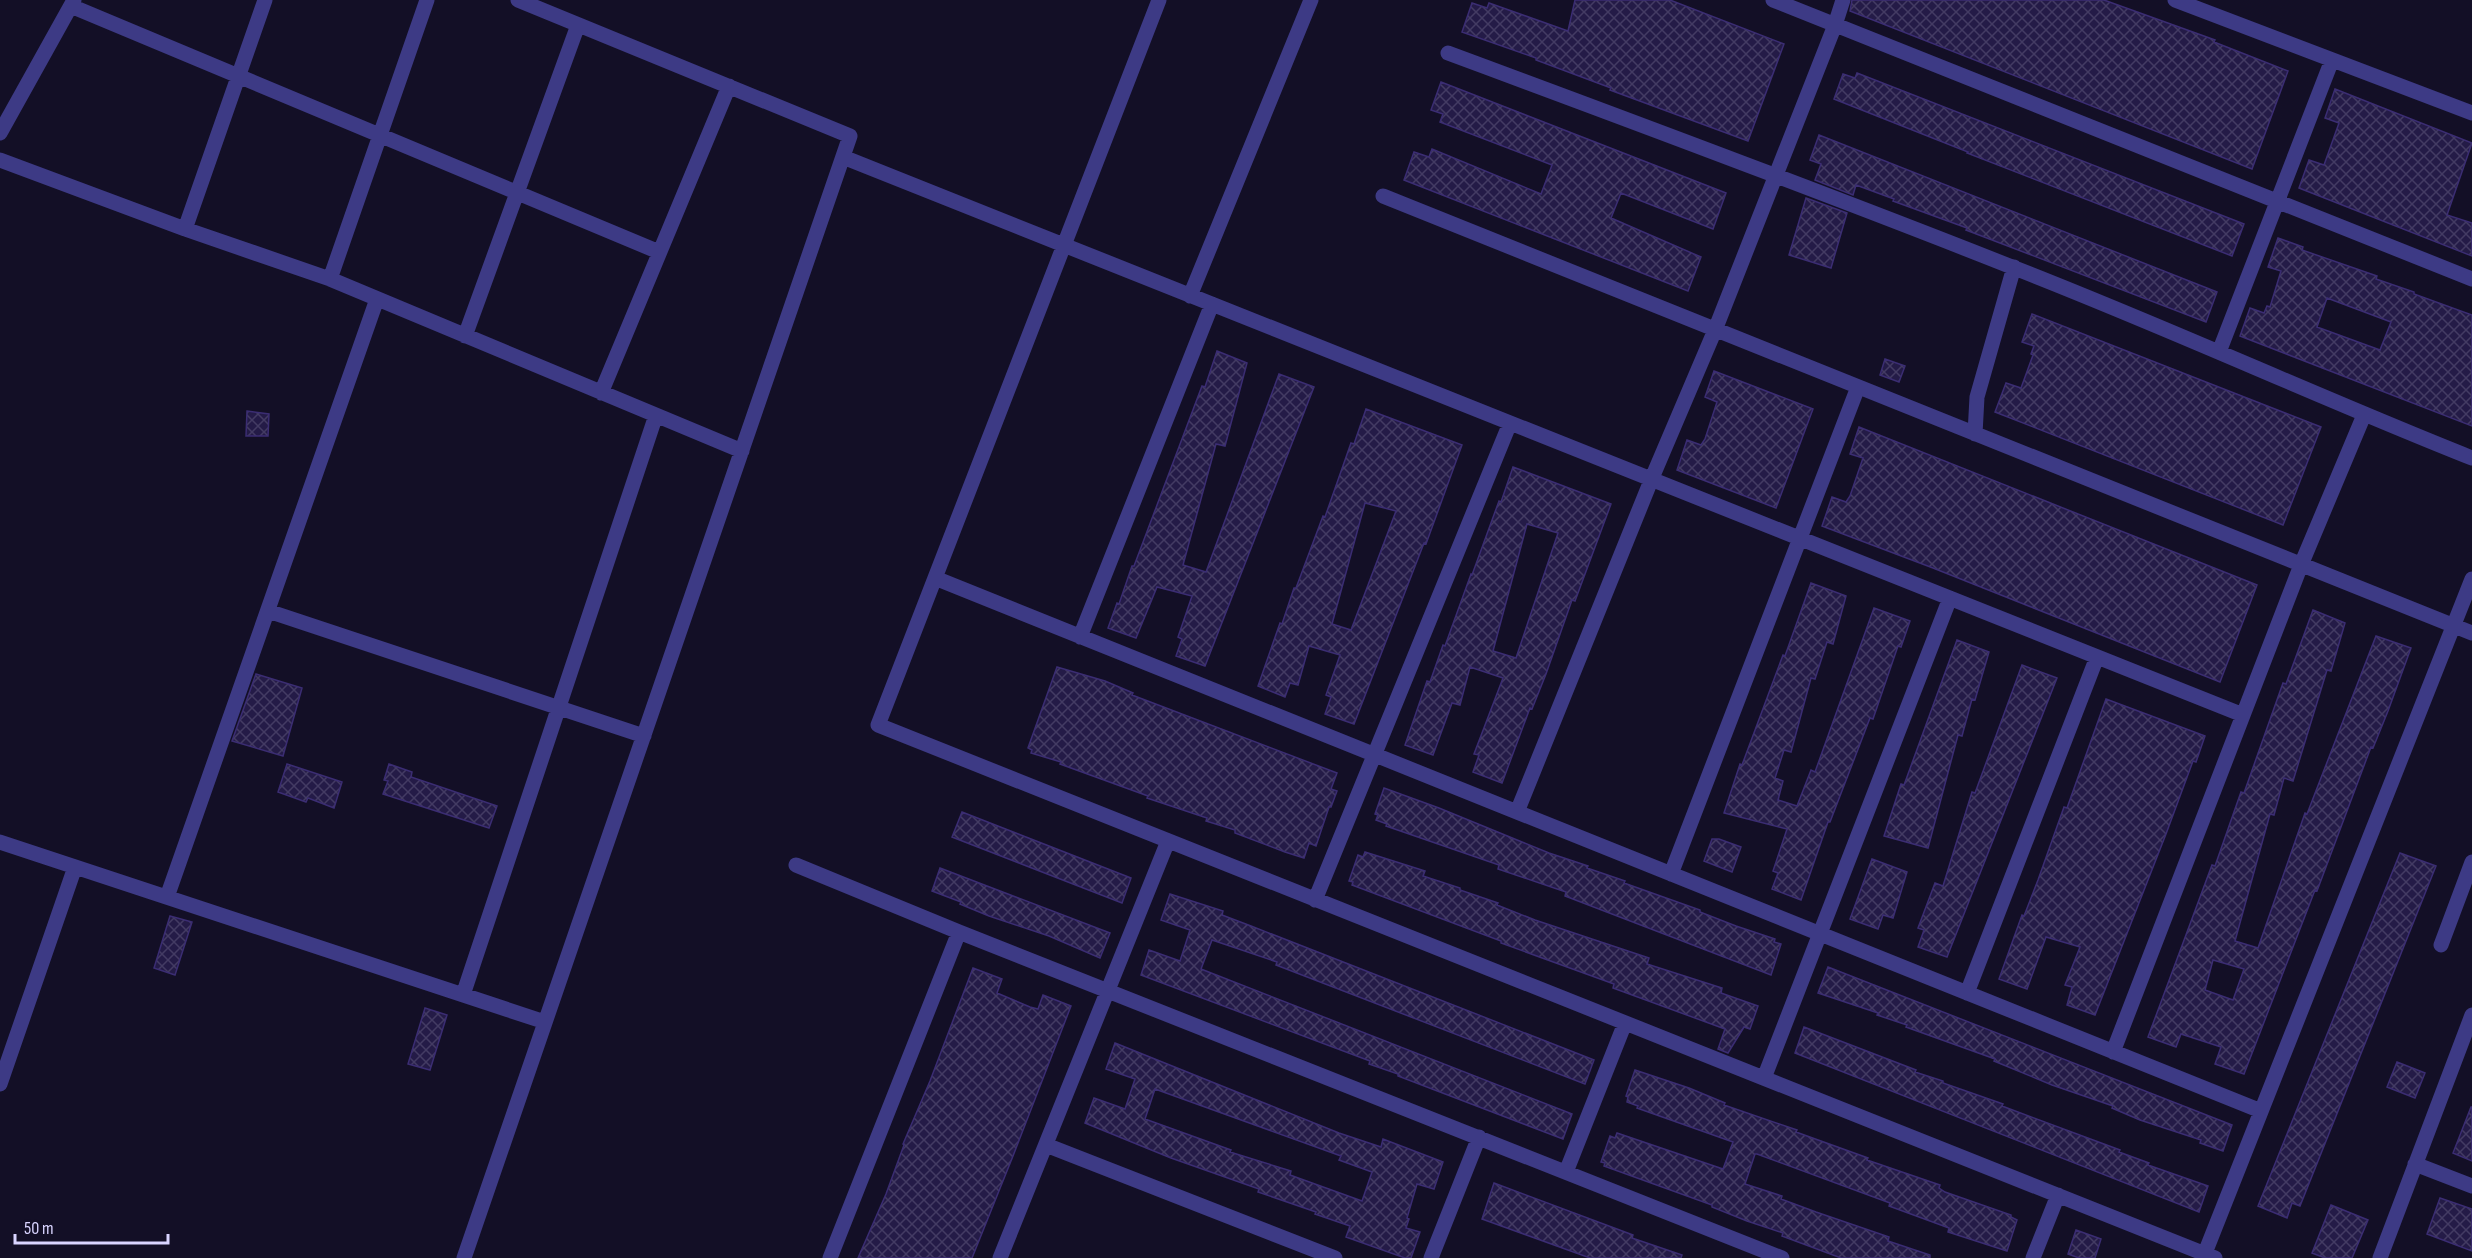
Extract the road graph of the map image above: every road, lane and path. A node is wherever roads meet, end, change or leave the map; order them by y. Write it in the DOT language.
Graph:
graph roads {
  1 [pos="265,0"];
  2 [pos="427,0"];
  3 [pos="518,0"];
  4 [pos="1159,0"];
  5 [pos="1311,0"];
  6 [pos="1773,0"];
  7 [pos="1843,0"];
  8 [pos="2175,0"];
  9 [pos="72,3"];
  10 [pos="578,25"];
  11 [pos="1835,25"];
  12 [pos="1448,53"];
  13 [pos="2332,60"];
  14 [pos="239,76"];
  15 [pos="729,86"];
  16 [pos="2472,113"];
  17 [pos="0,133"];
  18 [pos="380,135"];
  19 [pos="843,157"];
  20 [pos="0,160"];
  21 [pos="1775,176"];
  22 [pos="517,192"];
  23 [pos="1383,196"];
  24 [pos="2278,202"];
  25 [pos="185,229"];
  26 [pos="1064,246"];
  27 [pos="659,252"];
  28 [pos="2014,267"];
  29 [pos="330,279"];
  30 [pos="2472,279"];
  31 [pos="1190,296"];
  32 [pos="377,299"];
  33 [pos="1212,304"];
  34 [pos="1715,330"];
  35 [pos="465,336"];
  36 [pos="2219,352"];
  37 [pos="1858,387"];
  38 [pos="601,393"];
  39 [pos="656,415"];
  40 [pos="2364,415"];
  41 [pos="1510,423"];
  42 [pos="1975,434"];
  43 [pos="742,451"];
  44 [pos="2472,458"];
  45 [pos="1652,478"];
  46 [pos="1799,539"];
  47 [pos="2301,565"];
  48 [pos="935,578"];
  49 [pos="2472,579"];
  50 [pos="1950,598"];
  51 [pos="268,611"];
  52 [pos="2453,626"];
  53 [pos="2472,633"];
  54 [pos="1080,637"];
  55 [pos="2097,657"];
  56 [pos="559,708"];
  57 [pos="2243,715"];
  58 [pos="644,736"];
  59 [pos="1375,755"];
  60 [pos="1517,812"];
  61 [pos="1168,841"];
  62 [pos="0,842"];
  63 [pos="2472,862"];
  64 [pos="796,865"];
  65 [pos="75,867"];
  66 [pos="1671,874"];
  67 [pos="167,897"];
  68 [pos="1316,900"];
  69 [pos="959,932"];
  70 [pos="1821,934"];
  71 [pos="2441,945"];
  72 [pos="1109,989"];
  73 [pos="1967,993"];
  74 [pos="464,995"];
  75 [pos="2472,1015"];
  76 [pos="546,1022"];
  77 [pos="1625,1023"];
  78 [pos="2113,1052"];
  79 [pos="1764,1078"];
  80 [pos="0,1084"];
  81 [pos="2261,1111"];
  82 [pos="1479,1137"];
  83 [pos="1046,1145"];
  84 [pos="2415,1164"];
  85 [pos="1566,1172"];
  86 [pos="2472,1186"];
  87 [pos="2058,1196"];
  88 [pos="2208,1257"];
  89 [pos="464,1258"];
  90 [pos="830,1258"];
  91 [pos="1000,1258"];
  92 [pos="1335,1258"];
  93 [pos="1431,1258"];
  94 [pos="1782,1258"];
  95 [pos="2033,1258"];
  96 [pos="2380,1258"];
  1 -- 14 [label="street"];
  2 -- 18 [label="street"];
  3 -- 10 [label="street"];
  4 -- 26 [label="street"];
  5 -- 31 [label="street"];
  6 -- 11 [label="street"];
  7 -- 11 [label="street"];
  8 -- 13 [label="street"];
  9 -- 14 [label="street"];
  9 -- 17 [label="street"];
  10 -- 15 [label="street"];
  10 -- 22 [label="street"];
  11 -- 21 [label="street"];
  11 -- 24 [label="street"];
  12 -- 21 [label="street"];
  13 -- 16 [label="street"];
  13 -- 24 [label="street"];
  14 -- 18 [label="street"];
  14 -- 25 [label="street"];
  15 -- 19 [label="street"];
  15 -- 27 [label="street"];
  18 -- 22 [label="street"];
  18 -- 29 [label="street"];
  19 -- 26 [label="street"];
  19 -- 43 [label="street"];
  20 -- 25 [label="street"];
  21 -- 28 [label="street"];
  21 -- 34 [label="street"];
  22 -- 27 [label="street"];
  22 -- 35 [label="street"];
  23 -- 34 [label="street"];
  24 -- 30 [label="street"];
  24 -- 36 [label="street"];
  25 -- 29 [label="street"];
  26 -- 31 [label="street"];
  26 -- 48 [label="street"];
  27 -- 38 [label="street"];
  28 -- 36 [label="street"];
  28 -- 42 [label="street"];
  29 -- 32 [label="street"];
  31 -- 33 [label="street"];
  32 -- 35 [label="street"];
  32 -- 51 [label="street"];
  33 -- 41 [label="street"];
  33 -- 54 [label="street"];
  34 -- 37 [label="street"];
  34 -- 45 [label="street"];
  35 -- 38 [label="street"];
  36 -- 40 [label="street"];
  37 -- 42 [label="street"];
  37 -- 46 [label="street"];
  38 -- 39 [label="street"];
  39 -- 43 [label="street"];
  39 -- 56 [label="street"];
  40 -- 44 [label="street"];
  40 -- 47 [label="street"];
  41 -- 45 [label="street"];
  41 -- 59 [label="street"];
  42 -- 47 [label="street"];
  43 -- 58 [label="street"];
  45 -- 46 [label="street"];
  45 -- 60 [label="street"];
  46 -- 50 [label="street"];
  46 -- 66 [label="street"];
  47 -- 52 [label="street"];
  47 -- 57 [label="street"];
  48 -- 54 [label="street"];
  48 -- 61 [label="street"];
  49 -- 52 [label="street"];
  50 -- 55 [label="street"];
  50 -- 70 [label="street"];
  51 -- 56 [label="street"];
  51 -- 67 [label="street"];
  52 -- 53 [label="street"];
  52 -- 81 [label="street"];
  54 -- 59 [label="street"];
  55 -- 57 [label="street"];
  55 -- 73 [label="street"];
  56 -- 58 [label="street"];
  56 -- 74 [label="street"];
  57 -- 78 [label="street"];
  58 -- 76 [label="street"];
  59 -- 60 [label="street"];
  59 -- 68 [label="street"];
  60 -- 66 [label="street"];
  61 -- 68 [label="street"];
  61 -- 72 [label="street"];
  62 -- 65 [label="street"];
  63 -- 71 [label="street"];
  64 -- 69 [label="street"];
  65 -- 67 [label="street"];
  65 -- 80 [label="street"];
  66 -- 70 [label="street"];
  67 -- 74 [label="street"];
  68 -- 77 [label="street"];
  69 -- 72 [label="street"];
  69 -- 90 [label="street"];
  70 -- 73 [label="street"];
  70 -- 79 [label="street"];
  72 -- 82 [label="street"];
  72 -- 83 [label="street"];
  73 -- 78 [label="street"];
  74 -- 76 [label="street"];
  75 -- 84 [label="street"];
  76 -- 89 [label="street"];
  77 -- 79 [label="street"];
  77 -- 85 [label="street"];
  78 -- 81 [label="street"];
  79 -- 87 [label="street"];
  81 -- 88 [label="street"];
  82 -- 85 [label="street"];
  82 -- 93 [label="street"];
  83 -- 91 [label="street"];
  83 -- 92 [label="street"];
  84 -- 86 [label="street"];
  84 -- 96 [label="street"];
  85 -- 94 [label="street"];
  87 -- 88 [label="street"];
  87 -- 95 [label="street"];
}
